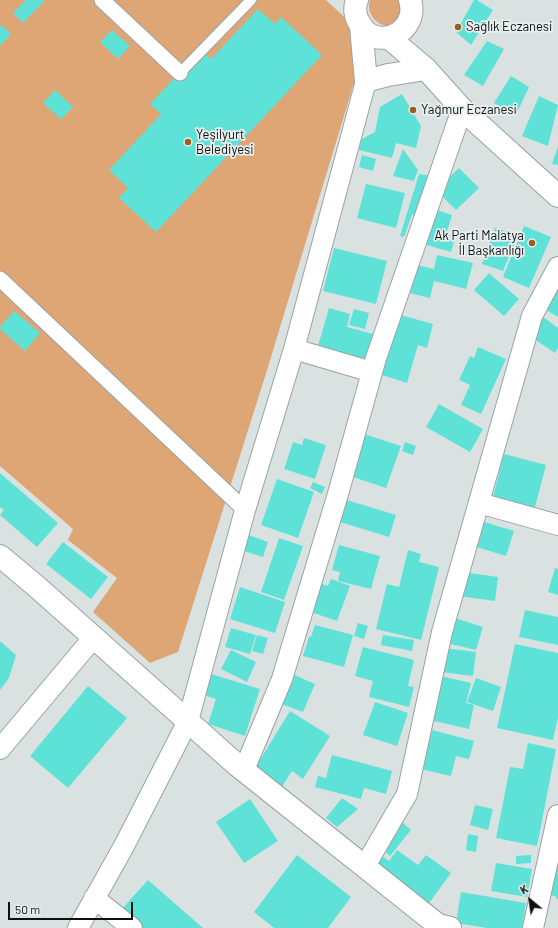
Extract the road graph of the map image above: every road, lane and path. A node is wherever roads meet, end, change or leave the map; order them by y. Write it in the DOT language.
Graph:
graph roads {
  1 [pos="102,0"];
  2 [pos="251,0"];
  3 [pos="412,9"];
  4 [pos="356,10"];
  5 [pos="386,37"];
  6 [pos="426,69"];
  7 [pos="180,73"];
  8 [pos="366,81"];
  9 [pos="462,109"];
  10 [pos="558,196"];
  11 [pos="558,266"];
  12 [pos="0,279"];
  13 [pos="294,349"];
  14 [pos="372,372"];
  15 [pos="479,503"];
  16 [pos="245,510"];
  17 [pos="558,525"];
  18 [pos="0,556"];
  19 [pos="94,637"];
  20 [pos="188,721"];
  21 [pos="0,749"];
  22 [pos="244,770"];
  23 [pos="558,815"];
  24 [pos="365,866"];
  25 [pos="94,898"];
  26 [pos="78,928"];
  27 [pos="132,928"];
  28 [pos="450,928"];
  29 [pos="533,928"];
  1 -- 7 [label="street"];
  2 -- 7 [label="lane"];
  3 -- 5 [label="street"];
  3 -- 6 [label="street"];
  4 -- 5 [label="street"];
  4 -- 8 [label="street"];
  5 -- 6 [label="street"];
  5 -- 8 [label="street"];
  6 -- 8 [label="street"];
  6 -- 9 [label="street"];
  8 -- 13 [label="street"];
  9 -- 10 [label="street"];
  9 -- 14 [label="street"];
  11 -- 15 [label="street"];
  12 -- 16 [label="street"];
  13 -- 14 [label="street"];
  13 -- 16 [label="street"];
  14 -- 22 [label="street"];
  15 -- 17 [label="street"];
  15 -- 24 [label="street"];
  16 -- 20 [label="street"];
  18 -- 19 [label="street"];
  19 -- 20 [label="street"];
  19 -- 21 [label="street"];
  20 -- 22 [label="street"];
  20 -- 25 [label="street"];
  22 -- 24 [label="street"];
  23 -- 29 [label="street"];
  24 -- 28 [label="street"];
  25 -- 26 [label="street"];
  25 -- 27 [label="street"];
}
